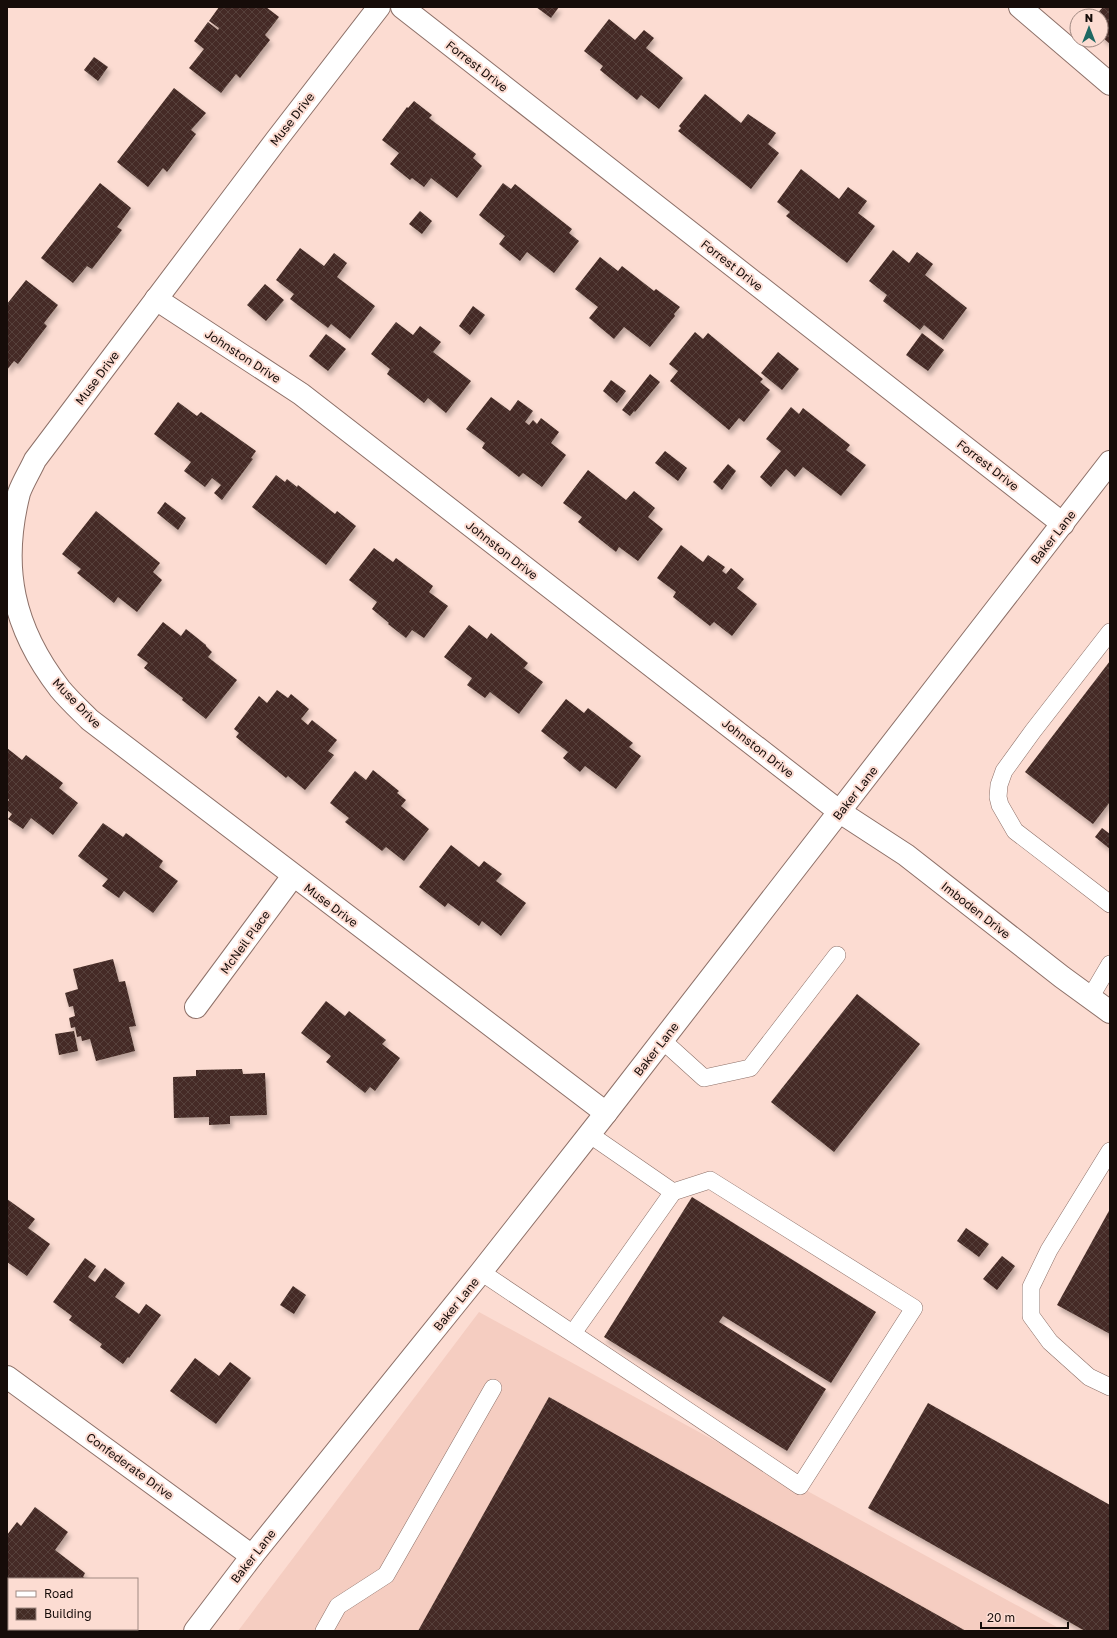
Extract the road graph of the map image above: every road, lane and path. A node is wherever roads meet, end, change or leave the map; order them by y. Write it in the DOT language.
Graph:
graph roads {
  1 [pos="379,7"];
  2 [pos="402,7"];
  3 [pos="1020,7"];
  4 [pos="1110,84"];
  5 [pos="156,299"];
  6 [pos="1110,462"];
  7 [pos="1063,524"];
  8 [pos="1110,632"];
  9 [pos="840,812"];
  10 [pos="293,876"];
  11 [pos="1110,904"];
  12 [pos="837,955"];
  13 [pos="1110,964"];
  14 [pos="1090,998"];
  15 [pos="196,1007"];
  16 [pos="1110,1012"];
  17 [pos="662,1040"];
  18 [pos="606,1113"];
  19 [pos="590,1134"];
  20 [pos="1110,1152"];
  21 [pos="673,1192"];
  22 [pos="481,1272"];
  23 [pos="573,1333"];
  24 [pos="8,1379"];
  25 [pos="1110,1387"];
  26 [pos="492,1388"];
  27 [pos="252,1556"];
  28 [pos="195,1631"];
  29 [pos="324,1631"];
  1 -- 5 [label="street, Muse Drive"];
  2 -- 7 [label="street, Forrest Drive"];
  3 -- 4 [label="street"];
  5 -- 9 [label="street, Johnston Drive"];
  5 -- 10 [label="street, Muse Drive"];
  6 -- 7 [label="street, Baker Lane"];
  7 -- 9 [label="street, Baker Lane"];
  8 -- 11 [label="lane"];
  9 -- 14 [label="street, Imboden Drive"];
  9 -- 17 [label="street, Baker Lane"];
  10 -- 15 [label="street, McNeil Place"];
  10 -- 18 [label="street, Muse Drive"];
  12 -- 17 [label="lane"];
  13 -- 14 [label="lane"];
  14 -- 16 [label="street, Imboden Drive"];
  17 -- 18 [label="street, Baker Lane"];
  18 -- 19 [label="street, Baker Lane"];
  19 -- 21 [label="lane"];
  19 -- 22 [label="street, Baker Lane"];
  20 -- 25 [label="lane"];
  21 -- 23 [label="lane"];
  21 -- 23 [label="lane"];
  22 -- 23 [label="lane"];
  22 -- 27 [label="street, Baker Lane"];
  24 -- 27 [label="street, Confederate Drive"];
  26 -- 29 [label="lane"];
  27 -- 28 [label="street, Baker Lane"];
}
